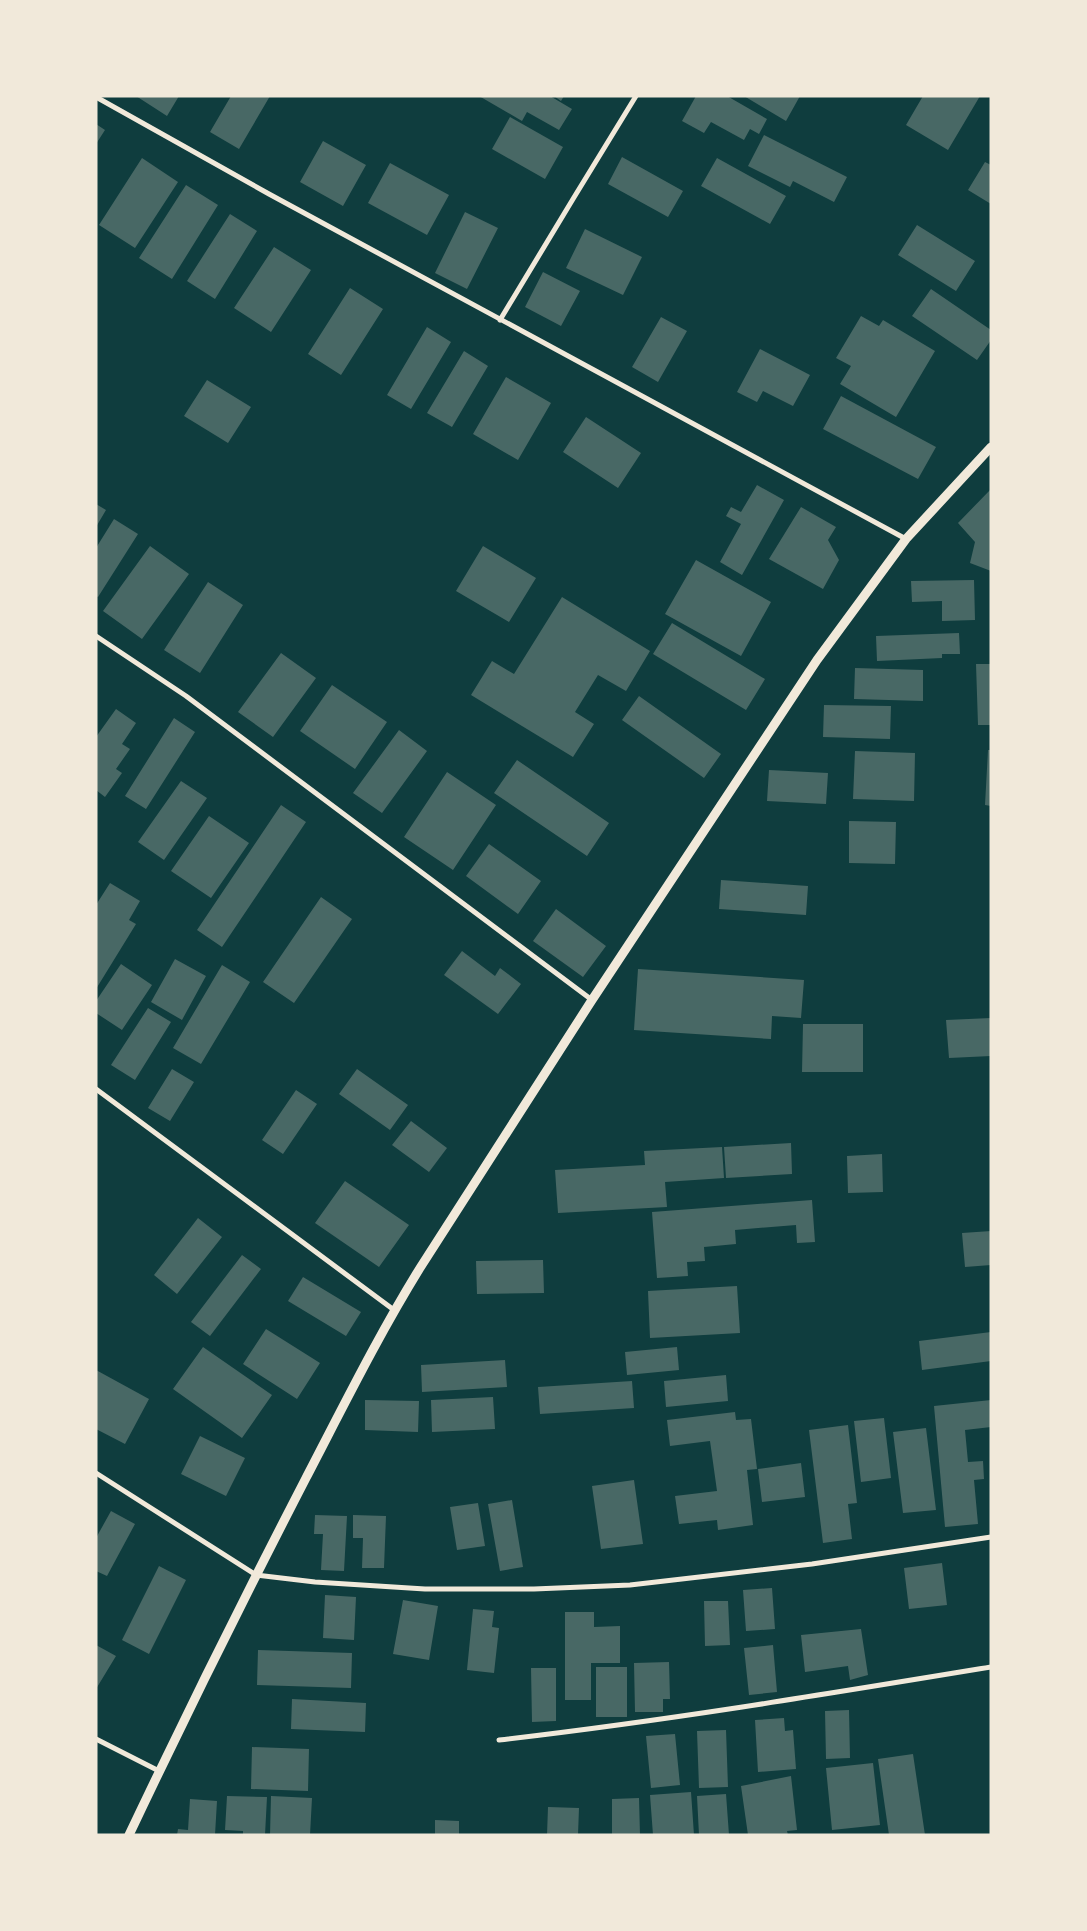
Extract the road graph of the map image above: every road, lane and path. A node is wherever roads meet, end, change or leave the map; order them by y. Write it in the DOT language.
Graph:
graph roads {
  1 [pos="636,96"];
  2 [pos="96,97"];
  3 [pos="500,320"];
  4 [pos="991,447"];
  5 [pos="906,539"];
  6 [pos="96,636"];
  7 [pos="592,1000"];
  8 [pos="96,1089"];
  9 [pos="394,1310"];
  10 [pos="96,1473"];
  11 [pos="991,1537"];
  12 [pos="256,1575"];
  13 [pos="991,1666"];
  14 [pos="96,1739"];
  15 [pos="499,1740"];
  16 [pos="159,1771"];
  17 [pos="129,1835"];
  1 -- 3 [label="street"];
  2 -- 3 [label="street"];
  3 -- 5 [label="street"];
  4 -- 5 [label="street"];
  5 -- 7 [label="street"];
  6 -- 7 [label="street"];
  7 -- 9 [label="street"];
  8 -- 9 [label="street"];
  9 -- 12 [label="street"];
  10 -- 12 [label="street"];
  11 -- 12 [label="street"];
  12 -- 16 [label="street"];
  13 -- 15 [label="street"];
  14 -- 16 [label="street"];
  16 -- 17 [label="street"];
}
